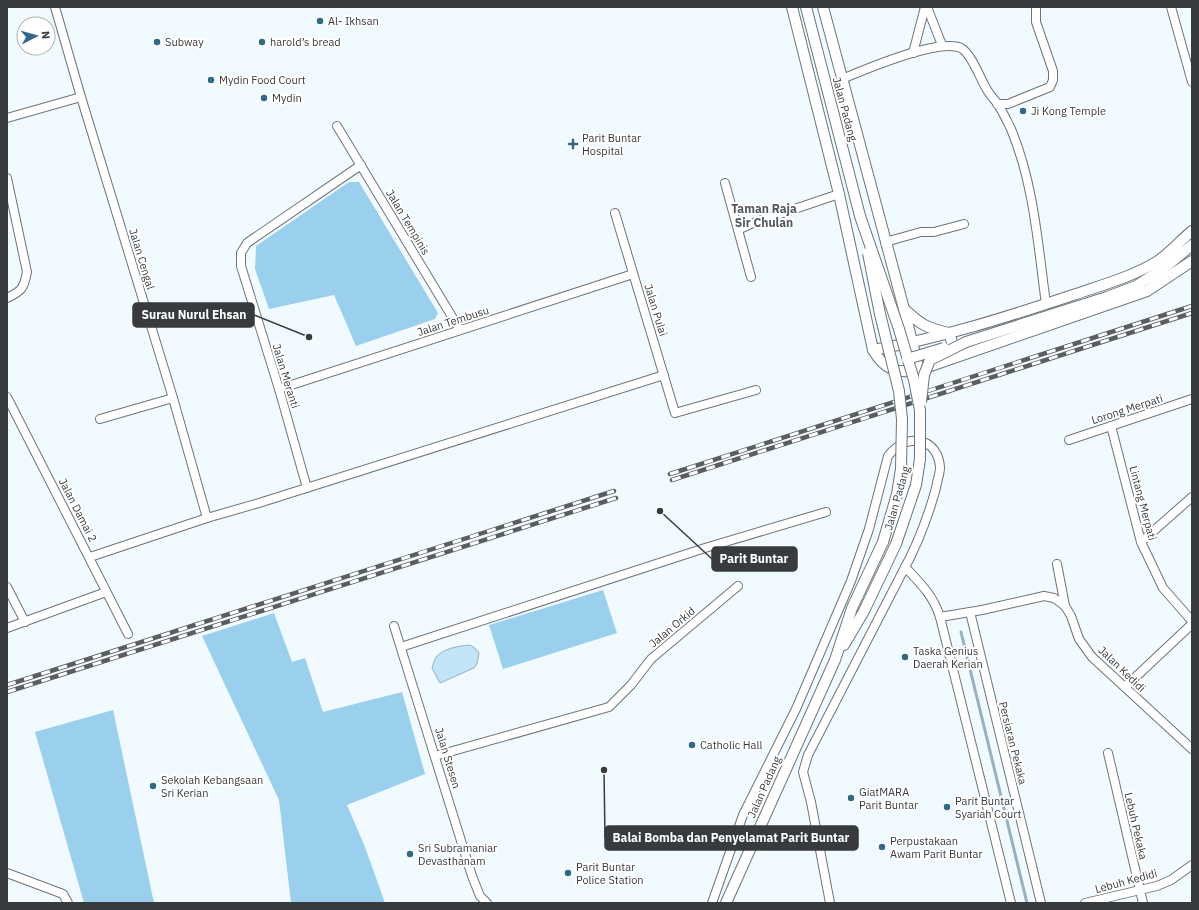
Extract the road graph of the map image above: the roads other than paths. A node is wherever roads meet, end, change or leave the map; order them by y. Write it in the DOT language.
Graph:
graph roads {
  1 [pos="55,7"];
  2 [pos="792,7"];
  3 [pos="806,7"];
  4 [pos="823,7"];
  5 [pos="926,7"];
  6 [pos="1036,7"];
  7 [pos="1171,7"];
  8 [pos="942,45"];
  9 [pos="913,53"];
  10 [pos="842,79"];
  11 [pos="1192,82"];
  12 [pos="81,97"];
  13 [pos="997,104"];
  14 [pos="7,118"];
  15 [pos="337,126"];
  16 [pos="361,165"];
  17 [pos="7,178"];
  18 [pos="725,182"];
  19 [pos="839,194"];
  20 [pos="615,213"];
  21 [pos="860,216"];
  22 [pos="964,224"];
  23 [pos="738,230"];
  24 [pos="1192,231"];
  25 [pos="885,242"];
  26 [pos="1192,245"];
  27 [pos="1192,261"];
  28 [pos="633,274"];
  29 [pos="751,277"];
  30 [pos="7,298"];
  31 [pos="1046,304"];
  32 [pos="904,309"];
  33 [pos="460,330"];
  34 [pos="949,333"];
  35 [pos="966,342"];
  36 [pos="911,343"];
  37 [pos="873,350"];
  38 [pos="957,358"];
  39 [pos="907,359"];
  40 [pos="892,362"];
  41 [pos="919,370"];
  42 [pos="664,375"];
  43 [pos="279,389"];
  44 [pos="756,390"];
  45 [pos="7,397"];
  46 [pos="173,398"];
  47 [pos="1192,399"];
  48 [pos="920,410"];
  49 [pos="100,419"];
  50 [pos="1111,426"];
  51 [pos="1069,440"];
  52 [pos="307,488"];
  53 [pos="1192,497"];
  54 [pos="810,510"];
  55 [pos="826,512"];
  56 [pos="207,518"];
  57 [pos="799,521"];
  58 [pos="1141,542"];
  59 [pos="90,557"];
  60 [pos="1057,564"];
  61 [pos="906,567"];
  62 [pos="738,586"];
  63 [pos="7,587"];
  64 [pos="106,592"];
  65 [pos="1065,606"];
  66 [pos="970,612"];
  67 [pos="940,617"];
  68 [pos="1192,621"];
  69 [pos="25,622"];
  70 [pos="1192,624"];
  71 [pos="394,626"];
  72 [pos="7,628"];
  73 [pos="128,634"];
  74 [pos="401,647"];
  75 [pos="835,660"];
  76 [pos="1124,687"];
  77 [pos="1190,745"];
  78 [pos="1108,753"];
  79 [pos="435,756"];
  80 [pos="1192,865"];
  81 [pos="7,873"];
  82 [pos="1140,890"];
  83 [pos="68,902"];
  84 [pos="487,903"];
  85 [pos="712,903"];
  86 [pos="726,903"];
  87 [pos="830,903"];
  88 [pos="1011,903"];
  89 [pos="1041,903"];
  90 [pos="1085,903"];
  91 [pos="1143,903"];
  1 -- 12 [label="street, Jalan Cengal"];
  2 -- 19 [label="street"];
  3 -- 21 [label="street, Jalan Padang"];
  4 -- 10 [label="street"];
  5 -- 8 [label="street"];
  5 -- 9 [label="street"];
  6 -- 13 [label="street"];
  7 -- 11 [label="street"];
  8 -- 9 [label="street"];
  8 -- 13 [label="street"];
  9 -- 10 [label="street"];
  10 -- 25 [label="street"];
  12 -- 14 [label="street"];
  12 -- 46 [label="street, Jalan Cengal"];
  13 -- 31 [label="street"];
  15 -- 16 [label="street, Jalan Tempinis"];
  16 -- 33 [label="street, Jalan Tempinis"];
  16 -- 43 [label="street, Jalan Meranti"];
  17 -- 30 [label="street"];
  18 -- 23 [label="street"];
  19 -- 23 [label="street"];
  19 -- 37 [label="street"];
  20 -- 28 [label="street, Jalan Pulai"];
  21 -- 39 [label="street, Jalan Padang, bridge"];
  21 -- 40 [label="street, Jalan Padang, bridge"];
  22 -- 25 [label="street"];
  23 -- 29 [label="street"];
  24 -- 31 [label="street"];
  25 -- 32 [label="street"];
  26 -- 35 [label="street"];
  27 -- 38 [label="street"];
  28 -- 33 [label="street, Jalan Tembusu"];
  28 -- 42 [label="street, Jalan Pulai"];
  31 -- 34 [label="street"];
  32 -- 34 [label="street"];
  32 -- 36 [label="street"];
  33 -- 43 [label="street, Jalan Tembusu"];
  34 -- 36 [label="street"];
  34 -- 38 [label="street"];
  35 -- 39 [label="street, bridge"];
  35 -- 48 [label="street, bridge"];
  36 -- 37 [label="street"];
  36 -- 41 [label="street"];
  37 -- 41 [label="street"];
  38 -- 41 [label="street"];
  39 -- 40 [label="street"];
  39 -- 48 [label="street, Jalan Padang, bridge"];
  40 -- 75 [label="street, Jalan Padang, bridge"];
  42 -- 44 [label="street, Jalan Pulai"];
  42 -- 52 [label="street"];
  43 -- 52 [label="street, Jalan Meranti"];
  45 -- 59 [label="street, Jalan Damai 2"];
  46 -- 49 [label="street"];
  46 -- 56 [label="street, Jalan Cengal"];
  47 -- 50 [label="street, Lorong Merpati"];
  48 -- 75 [label="street, Jalan Padang, bridge"];
  50 -- 51 [label="street, Lorong Merpati"];
  50 -- 58 [label="street, Lintang Merpati"];
  52 -- 56 [label="street"];
  53 -- 58 [label="street"];
  54 -- 57 [label="street"];
  55 -- 57 [label="street"];
  56 -- 59 [label="street"];
  57 -- 74 [label="street"];
  58 -- 68 [label="street, Lintang Merpati"];
  59 -- 64 [label="street, Jalan Damai 2"];
  60 -- 65 [label="street, Jalan Kedidi"];
  61 -- 67 [label="street"];
  61 -- 85 [label="street"];
  61 -- 87 [label="street"];
  62 -- 79 [label="street, Jalan Orkid"];
  63 -- 69 [label="street"];
  64 -- 69 [label="street"];
  64 -- 73 [label="street, Jalan Damai 2"];
  65 -- 66 [label="street"];
  65 -- 76 [label="street, Jalan Kedidi"];
  66 -- 67 [label="street"];
  66 -- 89 [label="street, Persiaran Pekaka"];
  67 -- 88 [label="street"];
  69 -- 72 [label="street"];
  70 -- 76 [label="street"];
  71 -- 74 [label="street, Jalan Stesen"];
  74 -- 79 [label="street, Jalan Stesen"];
  75 -- 86 [label="street, Jalan Padang"];
  76 -- 77 [label="street, Jalan Kedidi"];
  78 -- 82 [label="street, Lebuh Pekaka"];
  79 -- 84 [label="street, Jalan Stesen"];
  80 -- 82 [label="street, Lebuh Kedidi"];
  81 -- 83 [label="street"];
  82 -- 90 [label="street, Lebuh Kedidi"];
  82 -- 91 [label="street, Lebuh Pekaka"];
}
